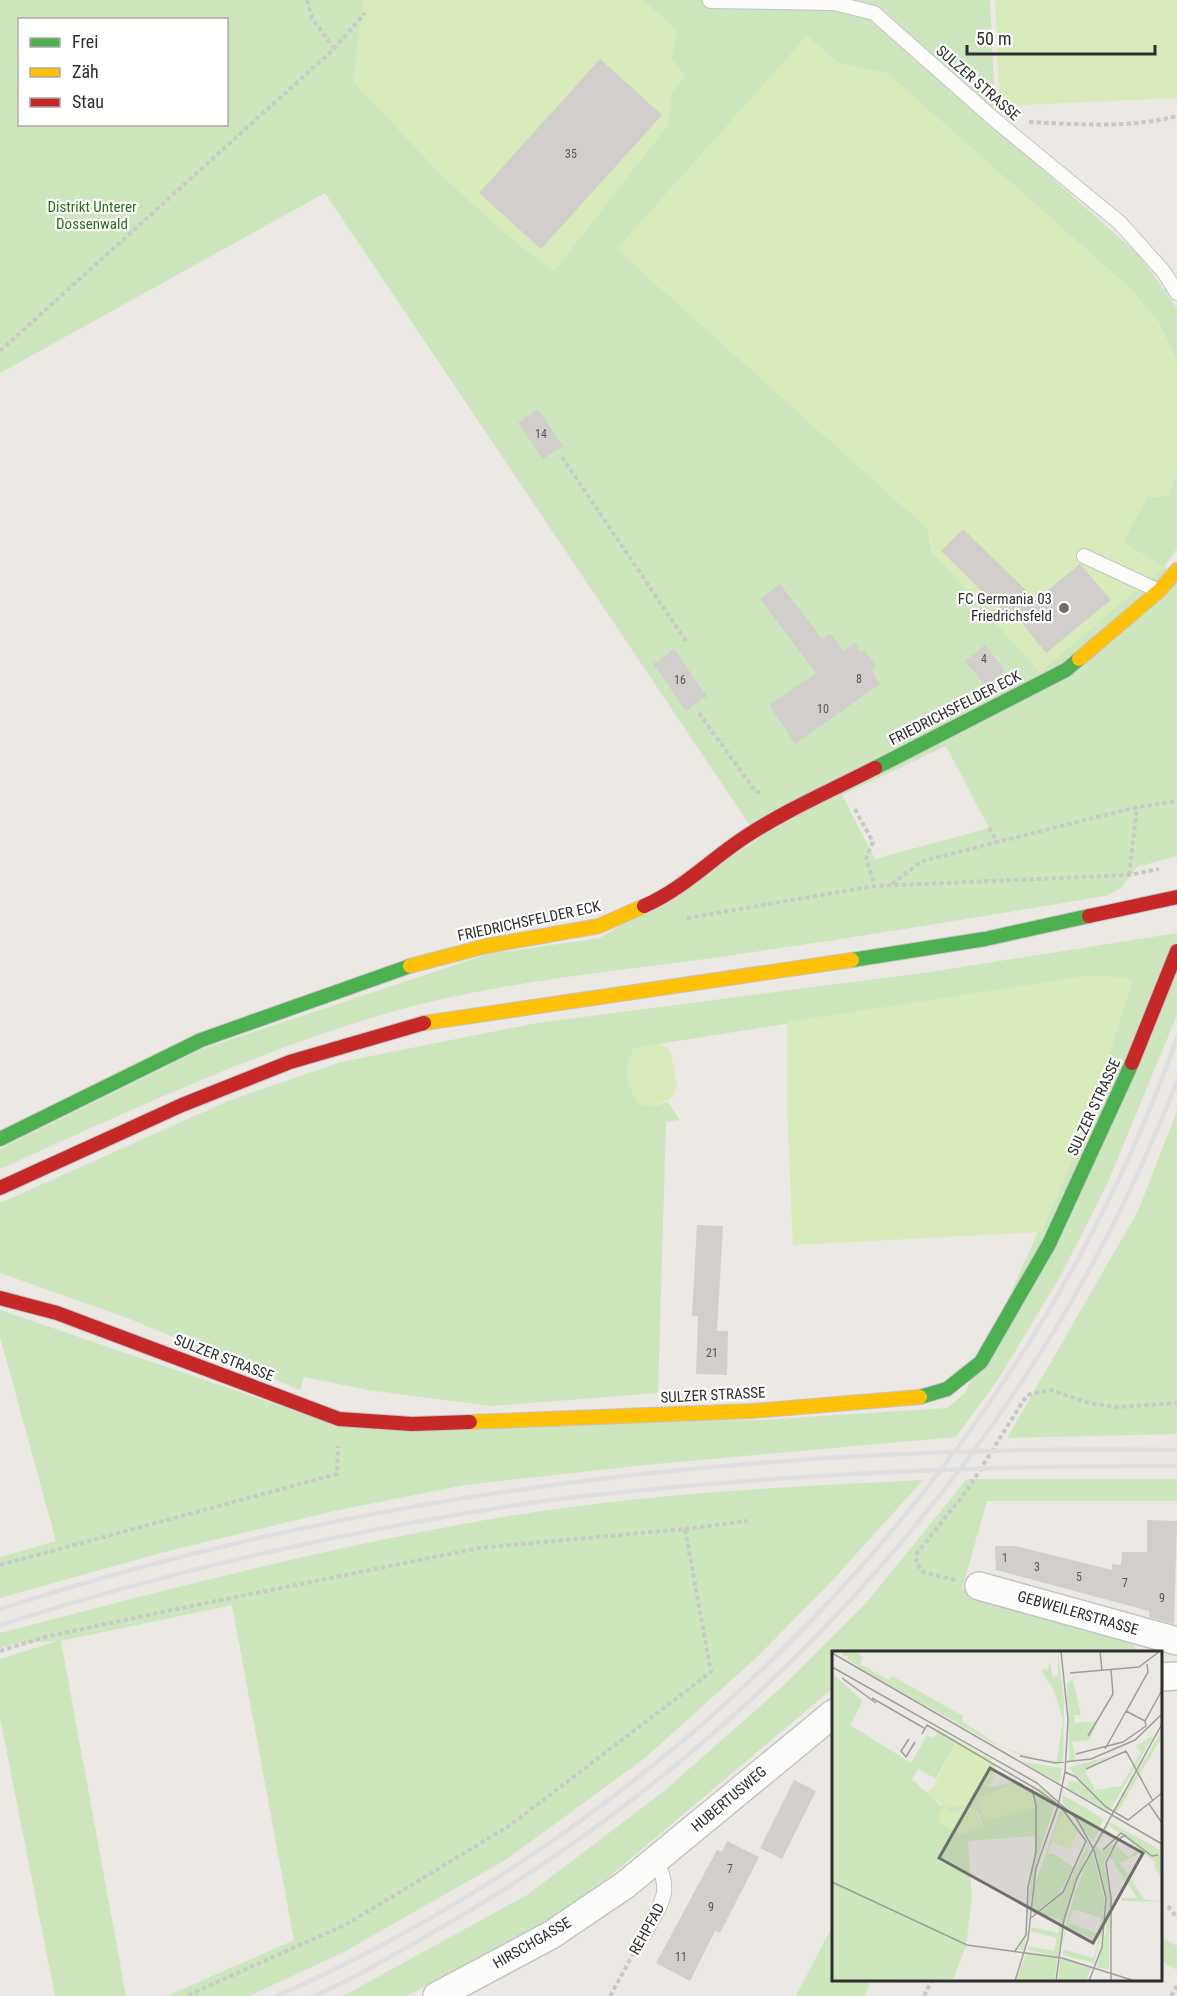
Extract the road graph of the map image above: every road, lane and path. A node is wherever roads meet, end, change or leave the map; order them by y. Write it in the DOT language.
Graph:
graph roads {
  1 [pos="308,0"];
  2 [pos="710,1"];
  3 [pos="364,13"];
  4 [pos="334,49"];
  5 [pos="1177,116"];
  6 [pos="995,120"];
  7 [pos="1177,293"];
  8 [pos="0,351"];
  9 [pos="562,457"];
  10 [pos="1084,556"];
  11 [pos="1177,570"];
  12 [pos="1159,591"];
  13 [pos="686,641"];
  14 [pos="699,713"];
  15 [pos="841,785"];
  16 [pos="767,793"];
  17 [pos="1177,801"];
  18 [pos="1137,807"];
  19 [pos="989,828"];
  20 [pos="998,843"];
  21 [pos="1167,867"];
  22 [pos="1129,875"];
  23 [pos="891,885"];
  24 [pos="875,886"];
  25 [pos="1176,898"];
  26 [pos="654,903"];
  27 [pos="1177,951"];
  28 [pos="0,1139"];
  29 [pos="0,1188"];
  30 [pos="0,1298"];
  31 [pos="1177,1403"];
  32 [pos="339,1419"];
  33 [pos="747,1521"];
  34 [pos="685,1529"];
  35 [pos="0,1565"];
  36 [pos="940,1576"];
  37 [pos="979,1586"];
  38 [pos="1164,1643"];
  39 [pos="0,1651"];
  40 [pos="1177,1676"];
  41 [pos="1162,1677"];
  42 [pos="832,1715"];
  43 [pos="656,1860"];
  44 [pos="625,1885"];
  45 [pos="1168,1906"];
  46 [pos="1177,1918"];
  47 [pos="645,1933"];
  48 [pos="932,1981"];
  49 [pos="1177,1986"];
  50 [pos="186,1996"];
  51 [pos="437,1996"];
  52 [pos="610,1996"];
  53 [pos="924,1996"];
  54 [pos="1171,1996"];
  1 -- 4 [label="path"];
  2 -- 6 [label="lane, SULZER STRASSE"];
  3 -- 4 [label="path"];
  4 -- 8 [label="path"];
  5 -- 6 [label="path"];
  6 -- 7 [label="lane, SULZER STRASSE"];
  9 -- 13 [label="path"];
  10 -- 12 [label="lane"];
  11 -- 12 [label="street, FRIEDRICHSFELDER ECK"];
  12 -- 15 [label="street, FRIEDRICHSFELDER ECK"];
  14 -- 16 [label="path"];
  15 -- 24 [label="path"];
  15 -- 26 [label="street, FRIEDRICHSFELDER ECK"];
  17 -- 18 [label="path"];
  18 -- 20 [label="path"];
  18 -- 22 [label="path"];
  19 -- 20 [label="path"];
  20 -- 23 [label="path"];
  21 -- 22 [label="path"];
  22 -- 23 [label="path"];
  23 -- 24 [label="path"];
  24 -- 26 [label="path"];
  25 -- 29 [label="street"];
  26 -- 28 [label="street, FRIEDRICHSFELDER ECK"];
  27 -- 32 [label="street, SULZER STRASSE"];
  30 -- 32 [label="street, SULZER STRASSE"];
  31 -- 36 [label="path"];
  32 -- 35 [label="path"];
  33 -- 34 [label="path"];
  34 -- 39 [label="path"];
  34 -- 50 [label="path"];
  37 -- 38 [label="street, GEBWEILERSTRASSE"];
  40 -- 41 [label="street"];
  42 -- 43 [label="street, HUBERTUSWEG"];
  43 -- 44 [label="street, HUBERTUSWEG"];
  43 -- 47 [label="lane, REHPFAD"];
  44 -- 51 [label="street, HIRSCHGASSE"];
  45 -- 46 [label="path"];
  47 -- 52 [label="path, REHPFAD"];
  48 -- 53 [label="path"];
  49 -- 54 [label="path"];
}
